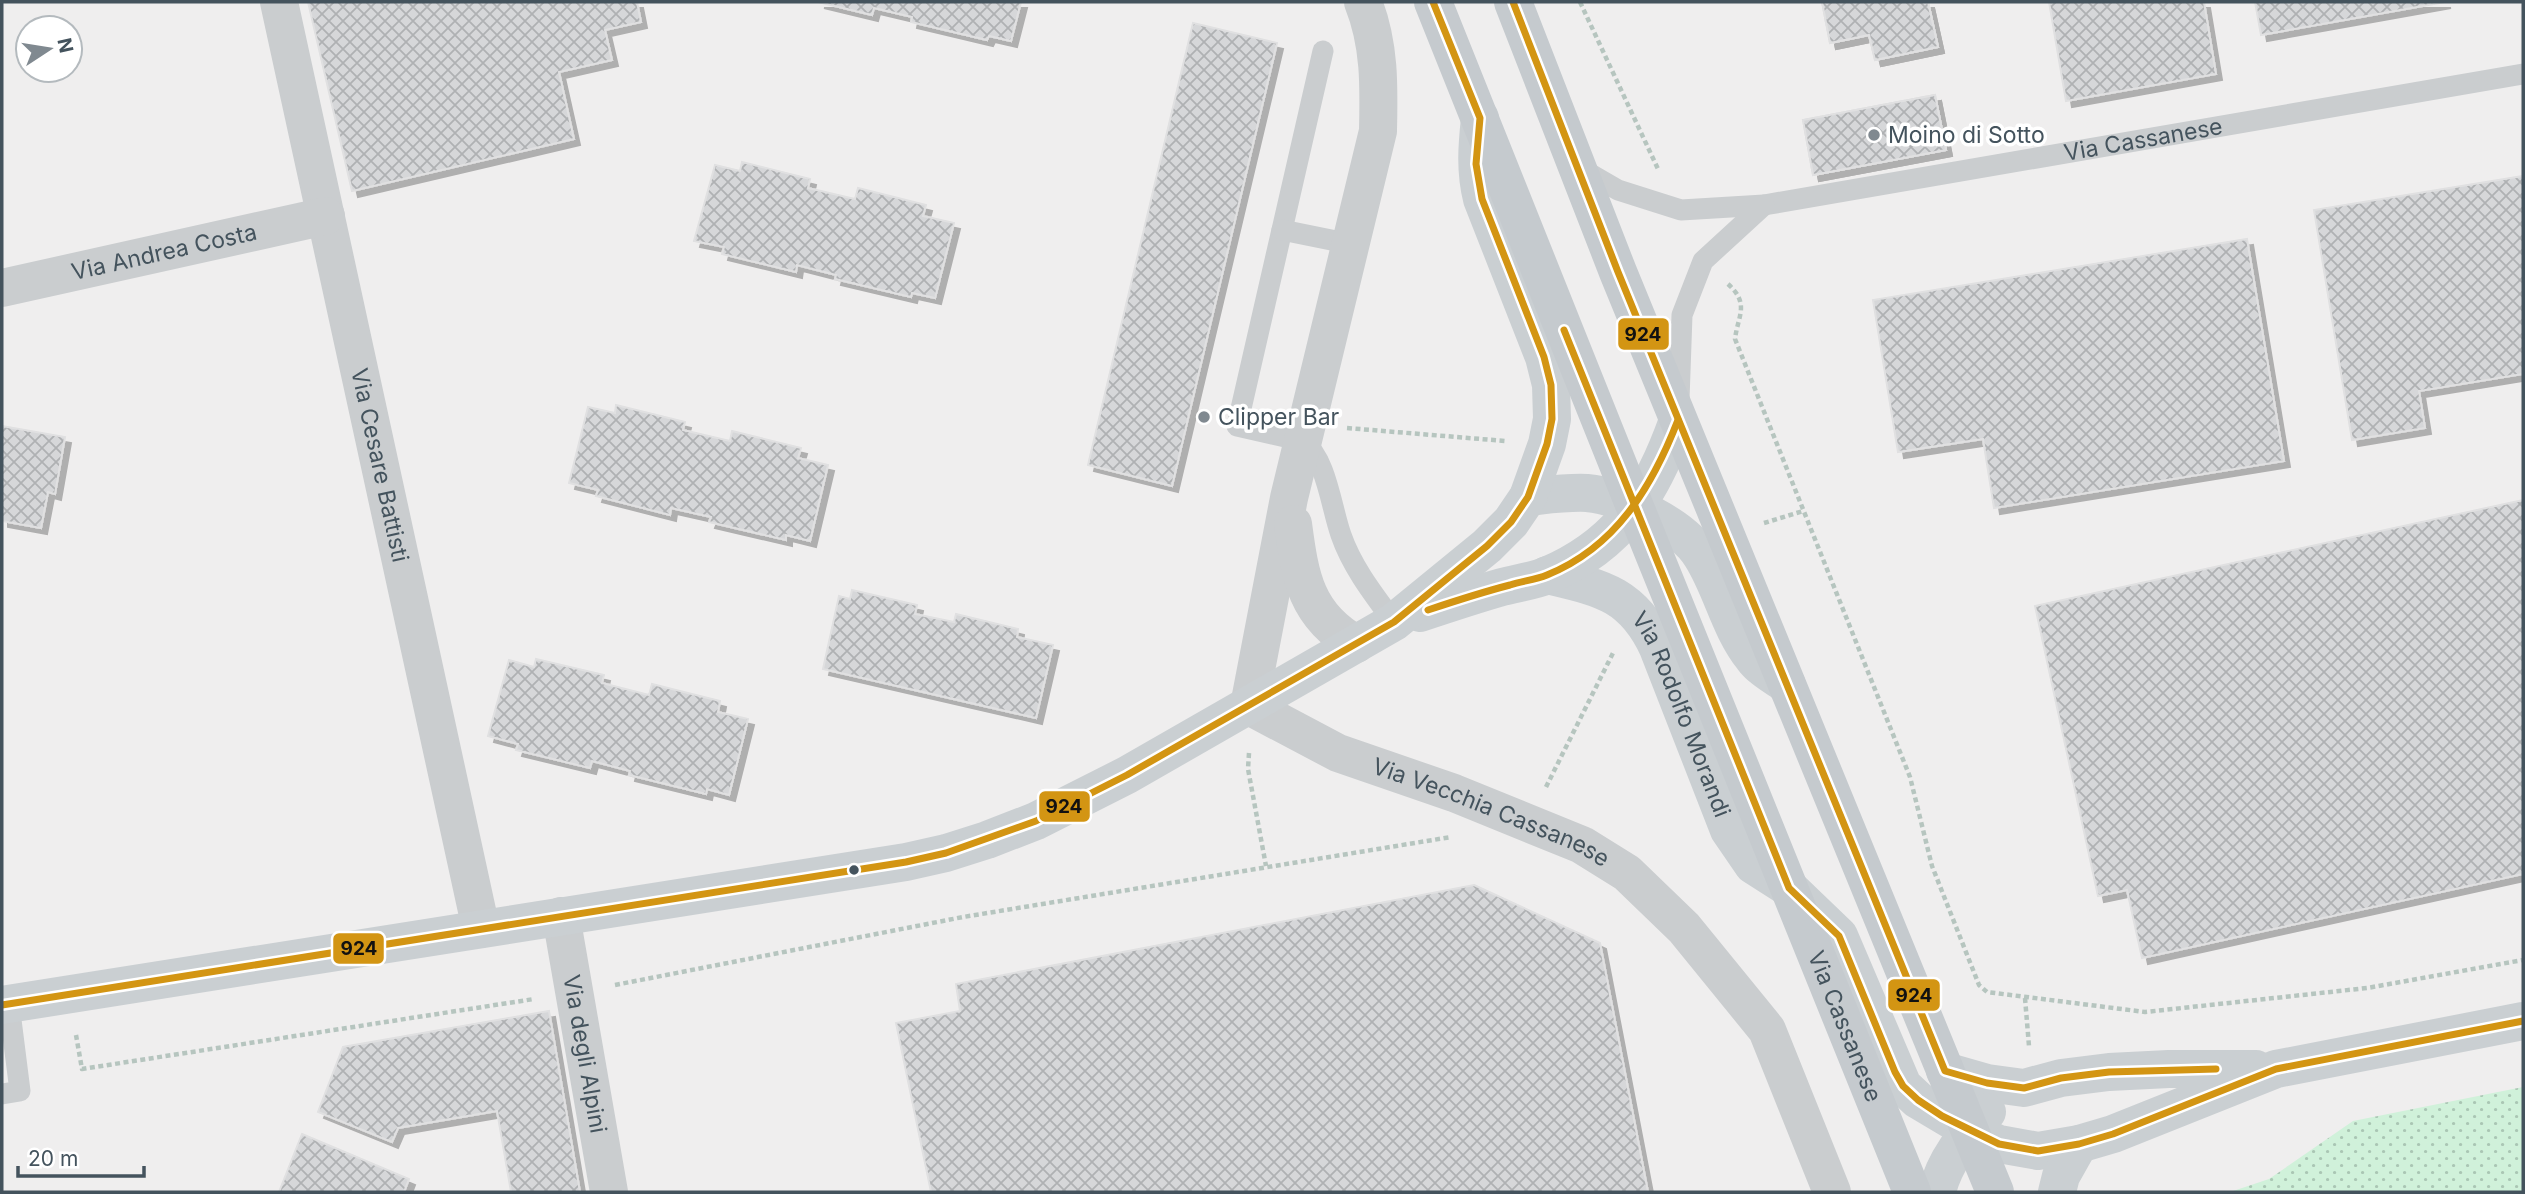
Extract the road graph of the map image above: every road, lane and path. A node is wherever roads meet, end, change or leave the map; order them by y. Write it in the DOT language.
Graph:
graph roads {
  1 [pos="279,2"];
  2 [pos="1363,2"];
  3 [pos="1433,2"];
  4 [pos="1513,2"];
  5 [pos="1323,51"];
  6 [pos="2523,74"];
  7 [pos="1480,118"];
  8 [pos="1575,165"];
  9 [pos="1763,205"];
  10 [pos="326,216"];
  11 [pos="1282,230"];
  12 [pos="1351,244"];
  13 [pos="2,288"];
  14 [pos="1678,419"];
  15 [pos="1305,433"];
  16 [pos="1507,441"];
  17 [pos="1528,497"];
  18 [pos="1289,498"];
  19 [pos="1635,507"];
  20 [pos="1803,511"];
  21 [pos="1547,575"];
  22 [pos="1394,622"];
  23 [pos="1356,644"];
  24 [pos="1616,649"];
  25 [pos="1787,685"];
  26 [pos="1249,706"];
  27 [pos="1529,822"];
  28 [pos="1454,837"];
  29 [pos="1266,866"];
  30 [pos="1789,888"];
  31 [pos="561,916"];
  32 [pos="481,929"];
  33 [pos="2523,960"];
  34 [pos="574,993"];
  35 [pos="5,1005"];
  36 [pos="2523,1021"];
  37 [pos="76,1032"];
  38 [pos="2276,1069"];
  39 [pos="1945,1071"];
  40 [pos="2024,1088"];
  41 [pos="2,1094"];
  42 [pos="1970,1130"];
  43 [pos="2079,1144"];
  44 [pos="609,1192"];
  45 [pos="1832,1192"];
  46 [pos="1912,1192"];
  47 [pos="1937,1192"];
  48 [pos="1995,1192"];
  49 [pos="2057,1192"];
  1 -- 10 [label="street, Via Cesare Battisti"];
  2 -- 12 [label="street"];
  3 -- 7 [label="main road, Via Cassanese"];
  4 -- 8 [label="main road"];
  5 -- 11 [label="lane"];
  6 -- 9 [label="lane, Via Cassanese"];
  7 -- 17 [label="street, Via Rodolfo Morandi"];
  7 -- 19 [label="main road, Via Cassanese"];
  8 -- 9 [label="lane, Via Cassanese"];
  8 -- 14 [label="main road"];
  9 -- 14 [label="lane"];
  10 -- 13 [label="street, Via Andrea Costa"];
  10 -- 32 [label="street, Via Cesare Battisti"];
  11 -- 12 [label="lane"];
  11 -- 15 [label="lane"];
  12 -- 15 [label="street"];
  14 -- 19 [label="street, Via Rodolfo Morandi"];
  14 -- 25 [label="main road"];
  15 -- 16 [label="path"];
  15 -- 18 [label="street"];
  15 -- 22 [label="lane"];
  17 -- 19 [label="street"];
  17 -- 22 [label="street, Via Rodolfo Morandi"];
  18 -- 23 [label="street"];
  18 -- 26 [label="street"];
  19 -- 21 [label="street, Via Rodolfo Morandi"];
  19 -- 25 [label="street"];
  19 -- 30 [label="main road, Via Cassanese"];
  20 -- 33 [label="path"];
  21 -- 22 [label="street, Via Rodolfo Morandi"];
  21 -- 30 [label="street, Via Rodolfo Morandi"];
  22 -- 23 [label="street, Via Rodolfo Morandi"];
  23 -- 26 [label="street, Via Rodolfo Morandi"];
  24 -- 27 [label="path"];
  25 -- 39 [label="main road"];
  26 -- 27 [label="street, Via Vecchia Cassanese"];
  26 -- 29 [label="path"];
  26 -- 31 [label="street, Via Rodolfo Morandi"];
  27 -- 45 [label="street, Via Vecchia Cassanese"];
  28 -- 29 [label="path"];
  29 -- 34 [label="path"];
  30 -- 42 [label="street, Via Rodolfo Morandi"];
  30 -- 46 [label="main road, Via Cassanese"];
  31 -- 32 [label="street, Via Rodolfo Morandi"];
  31 -- 34 [label="street, Via degli Alpini"];
  32 -- 35 [label="street, Via Rodolfo Morandi"];
  34 -- 37 [label="path"];
  34 -- 44 [label="street, Via degli Alpini"];
  35 -- 41 [label="lane"];
  36 -- 38 [label="street"];
  38 -- 40 [label="street"];
  38 -- 43 [label="street, Via Rodolfo Morandi"];
  39 -- 40 [label="street"];
  39 -- 42 [label="main road"];
  40 -- 42 [label="street"];
  42 -- 43 [label="street, Via Rodolfo Morandi"];
  42 -- 47 [label="street"];
  42 -- 48 [label="main road"];
  43 -- 49 [label="street"];
}
